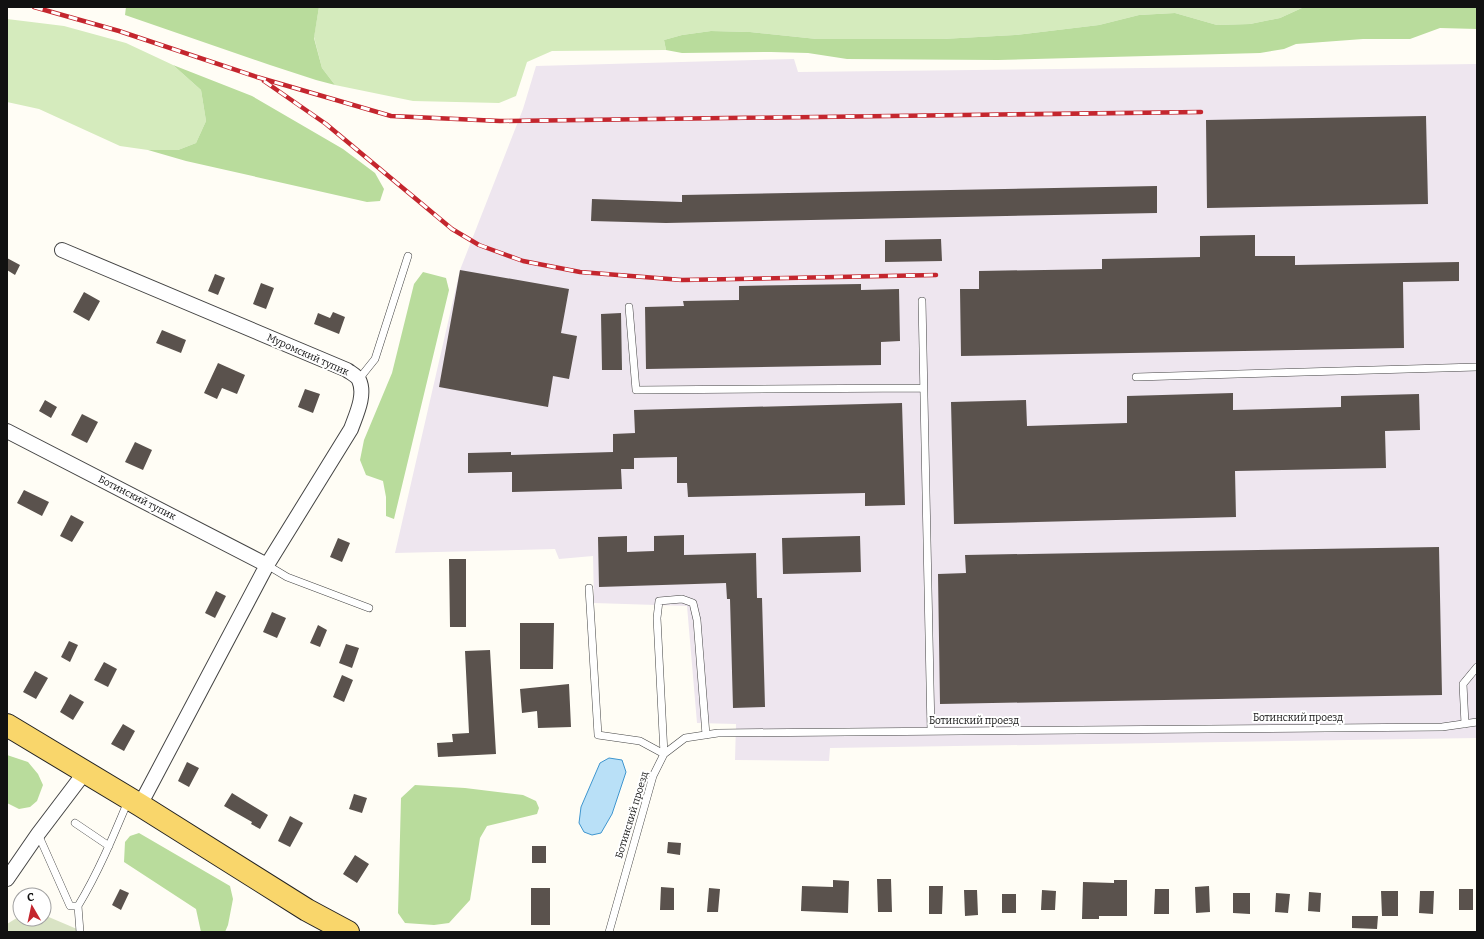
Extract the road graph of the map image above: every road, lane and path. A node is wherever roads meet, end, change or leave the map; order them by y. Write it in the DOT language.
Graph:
graph roads {
  1 [pos="62,250"];
  2 [pos="408,256"];
  3 [pos="922,301"];
  4 [pos="629,307"];
  5 [pos="1477,367"];
  6 [pos="1136,377"];
  7 [pos="359,379"];
  8 [pos="924,388"];
  9 [pos="7,431"];
  10 [pos="267,565"];
  11 [pos="589,588"];
  12 [pos="369,608"];
  13 [pos="1477,667"];
  14 [pos="1477,722"];
  15 [pos="1465,724"];
  16 [pos="7,725"];
  17 [pos="930,731"];
  18 [pos="706,735"];
  19 [pos="664,754"];
  20 [pos="85,772"];
  21 [pos="134,802"];
  22 [pos="75,823"];
  23 [pos="38,834"];
  24 [pos="109,846"];
  25 [pos="7,879"];
  26 [pos="78,906"];
  27 [pos="80,932"];
  28 [pos="348,932"];
  29 [pos="609,932"];
  1 -- 7 [label="street, Муромский тупик"];
  2 -- 7 [label="lane"];
  3 -- 8 [label="lane"];
  4 -- 8 [label="lane"];
  5 -- 6 [label="lane"];
  7 -- 10 [label="street, Муромский тупик"];
  8 -- 17 [label="lane"];
  9 -- 10 [label="street, Ботинский тупик"];
  10 -- 12 [label="lane"];
  10 -- 21 [label="street, Муромский тупик"];
  11 -- 19 [label="lane"];
  13 -- 15 [label="lane"];
  14 -- 15 [label="lane, Ботинский проезд"];
  15 -- 17 [label="lane, Ботинский проезд"];
  16 -- 20 [label="main road"];
  17 -- 18 [label="lane, Ботинский проезд"];
  18 -- 19 [label="lane, Ботинский проезд"];
  18 -- 19 [label="lane"];
  19 -- 29 [label="lane, Ботинский проезд"];
  20 -- 21 [label="main road"];
  20 -- 23 [label="street"];
  21 -- 24 [label="lane"];
  21 -- 28 [label="main road"];
  22 -- 24 [label="lane"];
  23 -- 25 [label="street"];
  23 -- 26 [label="lane"];
  24 -- 26 [label="lane"];
  26 -- 27 [label="lane"];
}
